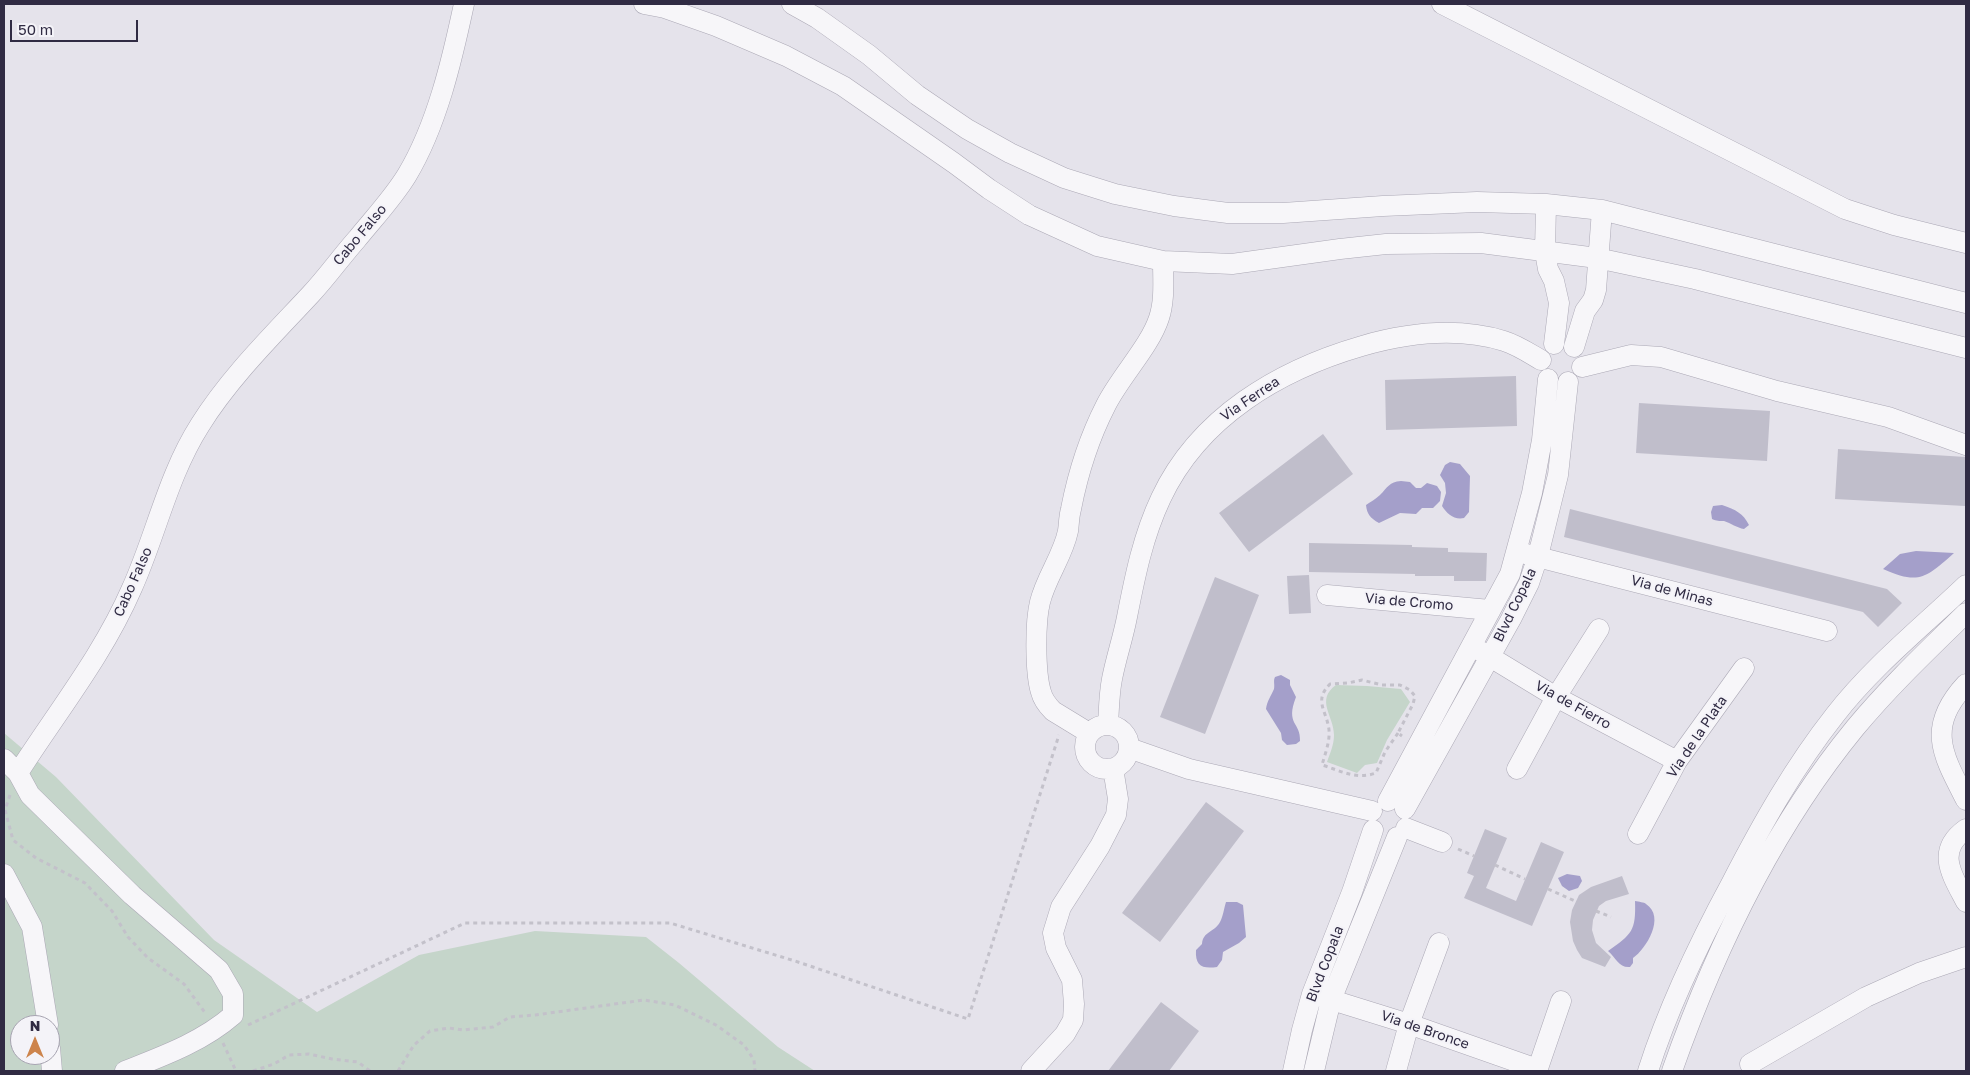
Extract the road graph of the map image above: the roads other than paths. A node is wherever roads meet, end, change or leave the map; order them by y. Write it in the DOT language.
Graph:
graph roads {
  1 [pos="464,4"];
  2 [pos="644,4"];
  3 [pos="792,4"];
  4 [pos="1442,4"];
  5 [pos="1546,204"];
  6 [pos="1602,210"];
  7 [pos="1966,243"];
  8 [pos="1545,252"];
  9 [pos="1597,258"];
  10 [pos="1163,261"];
  11 [pos="1966,303"];
  12 [pos="1554,344"];
  13 [pos="1574,347"];
  14 [pos="1966,348"];
  15 [pos="1541,360"];
  16 [pos="1582,366"];
  17 [pos="1548,379"];
  18 [pos="1568,382"];
  19 [pos="1966,445"];
  20 [pos="1517,552"];
  21 [pos="1538,556"];
  22 [pos="1966,585"];
  23 [pos="1327,595"];
  24 [pos="1490,610"];
  25 [pos="1966,613"];
  26 [pos="1599,629"];
  27 [pos="1828,631"];
  28 [pos="1472,645"];
  29 [pos="1489,657"];
  30 [pos="1744,668"];
  31 [pos="1966,684"];
  32 [pos="1556,697"];
  33 [pos="1108,724"];
  34 [pos="1089,733"];
  35 [pos="1814,743"];
  36 [pos="1130,748"];
  37 [pos="1834,756"];
  38 [pos="4,759"];
  39 [pos="1677,761"];
  40 [pos="1113,768"];
  41 [pos="1517,769"];
  42 [pos="18,773"];
  43 [pos="1966,800"];
  44 [pos="1390,819"];
  45 [pos="1966,828"];
  46 [pos="1638,834"];
  47 [pos="1442,842"];
  48 [pos="4,874"];
  49 [pos="1966,902"];
  50 [pos="1439,943"];
  51 [pos="1966,957"];
  52 [pos="1312,994"];
  53 [pos="1331,1000"];
  54 [pos="1561,1001"];
  55 [pos="46,1015"];
  56 [pos="1409,1024"];
  57 [pos="1750,1064"];
  58 [pos="1537,1070"];
  59 [pos="125,1071"];
  60 [pos="1031,1071"];
  61 [pos="1293,1071"];
  62 [pos="1314,1071"];
  63 [pos="1396,1071"];
  64 [pos="1648,1071"];
  65 [pos="1672,1071"];
  1 -- 42 [label="street, Cabo Falso"];
  2 -- 10 [label="street"];
  3 -- 5 [label="street"];
  4 -- 7 [label="street"];
  5 -- 6 [label="street"];
  5 -- 8 [label="street"];
  6 -- 9 [label="street"];
  6 -- 11 [label="street"];
  8 -- 9 [label="street"];
  8 -- 10 [label="street"];
  8 -- 12 [label="street"];
  9 -- 13 [label="street"];
  9 -- 14 [label="street"];
  10 -- 34 [label="street"];
  12 -- 13 [label="street"];
  12 -- 15 [label="street"];
  13 -- 16 [label="street"];
  15 -- 17 [label="street"];
  15 -- 33 [label="street, Via Ferrea"];
  16 -- 18 [label="street"];
  16 -- 19 [label="street"];
  17 -- 18 [label="street"];
  17 -- 20 [label="street, Blvd Copala"];
  18 -- 21 [label="street, Blvd Copala"];
  20 -- 21 [label="street, Via de Minas"];
  20 -- 24 [label="street, Blvd Copala"];
  21 -- 27 [label="street, Via de Minas"];
  21 -- 29 [label="street, Blvd Copala"];
  22 -- 35 [label="street"];
  23 -- 24 [label="street, Via de Cromo"];
  24 -- 28 [label="street, Blvd Copala"];
  25 -- 37 [label="street"];
  26 -- 32 [label="street"];
  28 -- 29 [label="street, Via de Fierro"];
  28 -- 44 [label="street, Blvd Copala"];
  29 -- 32 [label="street, Via de Fierro"];
  29 -- 44 [label="street, Blvd Copala"];
  30 -- 39 [label="street, Via de la Plata"];
  31 -- 43 [label="street"];
  32 -- 39 [label="street, Via de Fierro"];
  32 -- 41 [label="street"];
  33 -- 34 [label="street"];
  33 -- 36 [label="street"];
  34 -- 40 [label="street"];
  35 -- 37 [label="street"];
  35 -- 64 [label="street"];
  36 -- 40 [label="street"];
  36 -- 44 [label="street"];
  37 -- 65 [label="street"];
  38 -- 42 [label="street"];
  39 -- 46 [label="street, Via de la Plata"];
  40 -- 60 [label="street"];
  42 -- 59 [label="street"];
  44 -- 47 [label="street"];
  44 -- 52 [label="street, Blvd Copala"];
  44 -- 53 [label="street, Blvd Copala"];
  45 -- 49 [label="street"];
  48 -- 55 [label="street"];
  50 -- 56 [label="street"];
  51 -- 57 [label="street"];
  52 -- 53 [label="street, Via de Bronce"];
  52 -- 61 [label="street, Blvd Copala"];
  53 -- 56 [label="street, Via de Bronce"];
  53 -- 62 [label="street, Blvd Copala"];
  54 -- 58 [label="street"];
  56 -- 58 [label="street, Via de Bronce"];
  56 -- 63 [label="street"];
}
